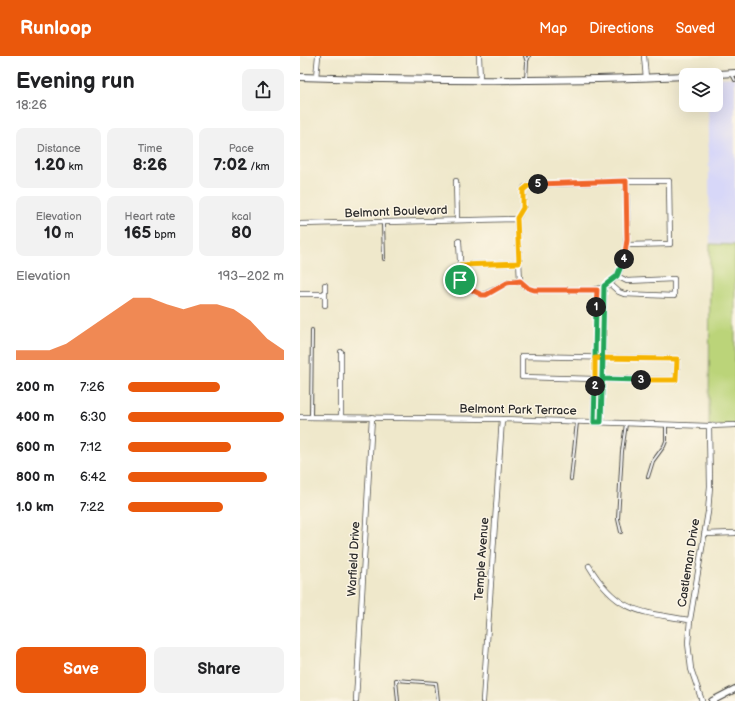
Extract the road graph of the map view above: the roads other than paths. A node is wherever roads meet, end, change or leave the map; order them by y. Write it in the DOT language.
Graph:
graph roads {
  1 [pos="318,56"];
  2 [pos="479,56"];
  3 [pos="525,56"];
  4 [pos="529,56"];
  5 [pos="644,56"];
  6 [pos="527,62"];
  7 [pos="733,73"];
  8 [pos="723,74"];
  9 [pos="679,76"];
  10 [pos="300,77"];
  11 [pos="316,77"];
  12 [pos="646,78"];
  13 [pos="480,80"];
  14 [pos="735,80"];
  15 [pos="526,81"];
  16 [pos="456,181"];
  17 [pos="626,181"];
  18 [pos="517,218"];
  19 [pos="457,220"];
  20 [pos="383,223"];
  21 [pos="300,224"];
  22 [pos="459,241"];
  23 [pos="626,245"];
  24 [pos="384,259"];
  25 [pos="519,263"];
  26 [pos="460,265"];
  27 [pos="617,276"];
  28 [pos="520,281"];
  29 [pos="609,283"];
  30 [pos="325,285"];
  31 [pos="604,286"];
  32 [pos="597,290"];
  33 [pos="300,294"];
  34 [pos="325,294"];
  35 [pos="325,305"];
  36 [pos="312,330"];
  37 [pos="341,352"];
  38 [pos="595,358"];
  39 [pos="603,358"];
  40 [pos="595,379"];
  41 [pos="602,379"];
  42 [pos="300,417"];
  43 [pos="311,417"];
  44 [pos="341,417"];
  45 [pos="372,418"];
  46 [pos="502,419"];
  47 [pos="577,421"];
  48 [pos="594,422"];
  49 [pos="601,422"];
  50 [pos="626,423"];
  51 [pos="666,424"];
  52 [pos="735,425"];
  53 [pos="709,426"];
  54 [pos="648,477"];
  55 [pos="571,479"];
  56 [pos="621,532"];
  57 [pos="735,533"];
  58 [pos="704,534"];
  59 [pos="589,566"];
  60 [pos="690,620"];
  61 [pos="735,689"];
  62 [pos="356,701"];
  63 [pos="398,701"];
  64 [pos="438,701"];
  65 [pos="483,701"];
  66 [pos="702,701"];
  67 [pos="712,701"];
  1 -- 11 [label="street"];
  2 -- 13 [label="street"];
  3 -- 6 [label="lane"];
  4 -- 6 [label="lane"];
  5 -- 12 [label="street"];
  6 -- 15 [label="lane"];
  7 -- 8 [label="main road"];
  7 -- 14 [label="lane"];
  9 -- 12 [label="main road"];
  10 -- 11 [label="main road"];
  11 -- 13 [label="main road"];
  12 -- 15 [label="main road"];
  13 -- 15 [label="main road"];
  16 -- 19 [label="street"];
  17 -- 18 [label="street"];
  17 -- 23 [label="street"];
  17 -- 23 [label="street"];
  18 -- 19 [label="street, Belmont Boulevard"];
  18 -- 25 [label="street"];
  19 -- 20 [label="street, Belmont Boulevard"];
  20 -- 21 [label="street, Belmont Boulevard"];
  20 -- 24 [label="lane"];
  22 -- 26 [label="street"];
  23 -- 27 [label="street"];
  25 -- 26 [label="street"];
  25 -- 28 [label="street"];
  26 -- 28 [label="street"];
  27 -- 29 [label="street"];
  27 -- 29 [label="street"];
  28 -- 32 [label="street"];
  29 -- 31 [label="street"];
  30 -- 34 [label="street"];
  31 -- 32 [label="street"];
  31 -- 39 [label="street"];
  32 -- 38 [label="street"];
  33 -- 34 [label="street"];
  34 -- 35 [label="street"];
  36 -- 43 [label="lane"];
  37 -- 44 [label="street"];
  38 -- 39 [label="street"];
  38 -- 40 [label="street"];
  38 -- 40 [label="street"];
  39 -- 41 [label="street"];
  39 -- 41 [label="street"];
  40 -- 48 [label="street"];
  41 -- 49 [label="street"];
  42 -- 43 [label="street, Belmont Park Terrace"];
  43 -- 44 [label="street, Belmont Park Terrace"];
  44 -- 45 [label="street, Belmont Park Terrace"];
  45 -- 46 [label="street, Belmont Park Terrace"];
  45 -- 62 [label="street, Warfield Drive"];
  46 -- 47 [label="street, Belmont Park Terrace"];
  46 -- 65 [label="street, Temple Avenue"];
  47 -- 48 [label="street, Belmont Park Terrace"];
  47 -- 55 [label="lane"];
  48 -- 49 [label="street, Belmont Park Terrace"];
  49 -- 50 [label="street, Belmont Park Terrace"];
  50 -- 51 [label="street, Belmont Park Terrace"];
  50 -- 56 [label="lane"];
  51 -- 53 [label="street, Belmont Park Terrace"];
  51 -- 54 [label="lane"];
  52 -- 53 [label="street, Belmont Park Terrace"];
  53 -- 58 [label="street, Castleman Drive"];
  57 -- 58 [label="street"];
  58 -- 60 [label="street, Castleman Drive"];
  59 -- 60 [label="street"];
  60 -- 66 [label="street, Castleman Drive"];
  61 -- 67 [label="street"];
  63 -- 64 [label="lane"];
}
